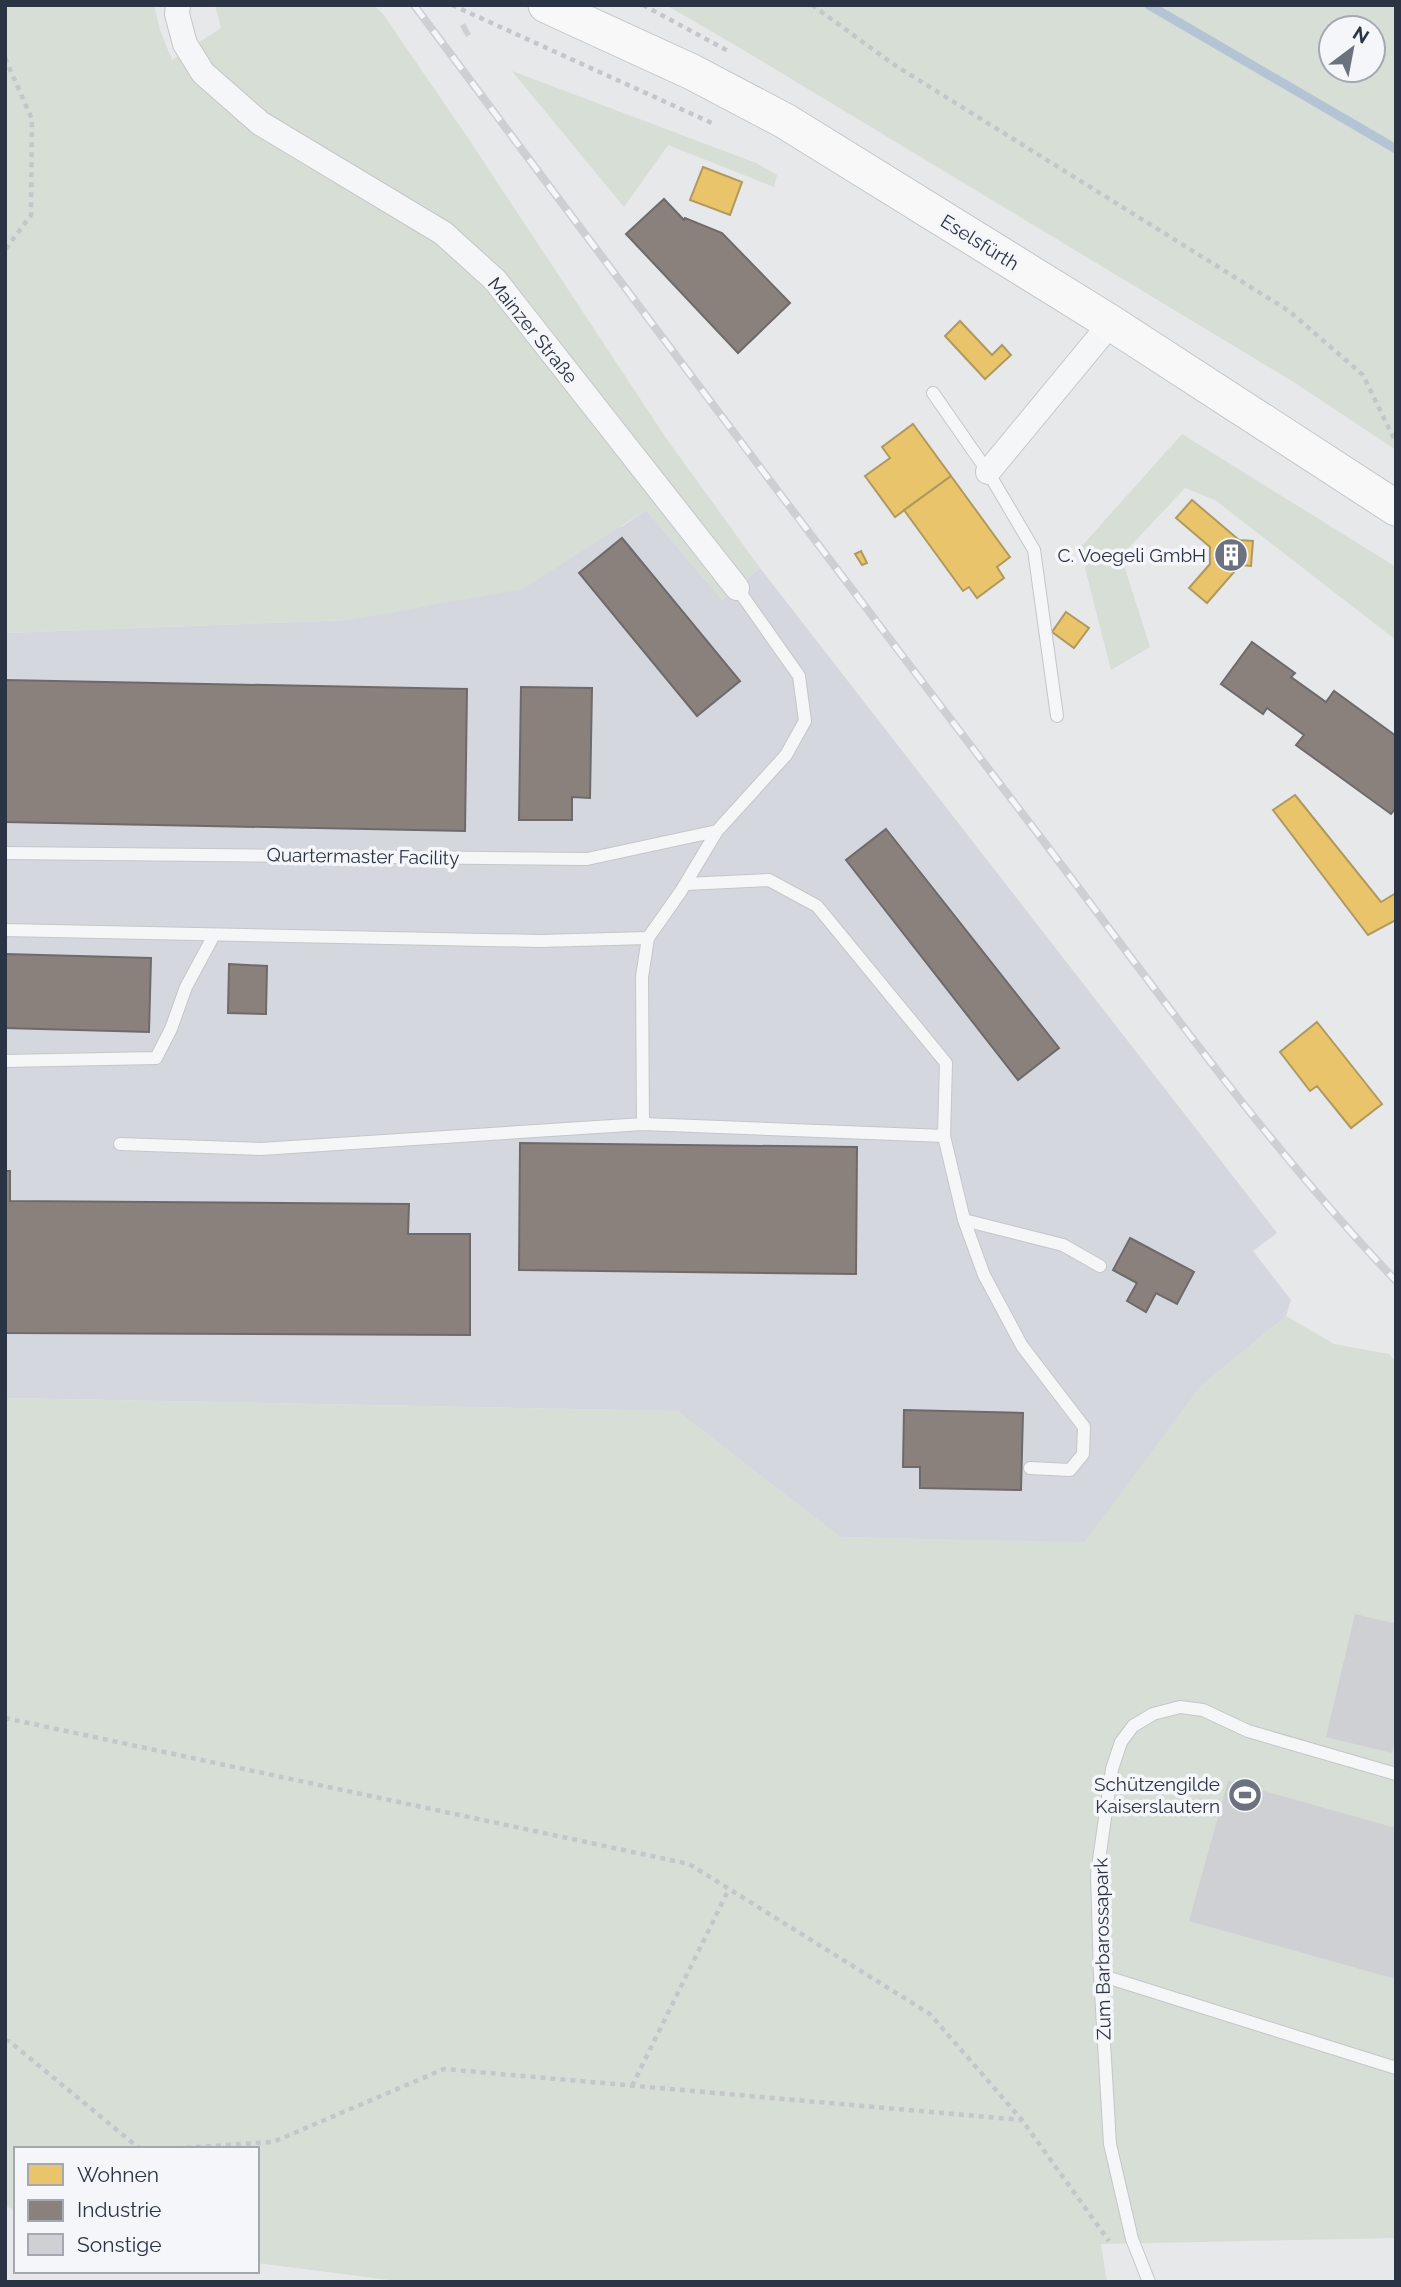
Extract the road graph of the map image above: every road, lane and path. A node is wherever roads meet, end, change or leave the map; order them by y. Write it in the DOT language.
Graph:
graph roads {
  1 [pos="177,5"];
  2 [pos="452,5"];
  3 [pos="546,5"];
  4 [pos="812,5"];
  5 [pos="507,31"];
  6 [pos="5,58"];
  7 [pos="5,250"];
  8 [pos="1111,323"];
  9 [pos="933,393"];
  10 [pos="1396,443"];
  11 [pos="988,472"];
  12 [pos="1396,508"];
  13 [pos="737,588"];
  14 [pos="1058,716"];
  15 [pos="717,831"];
  16 [pos="5,853"];
  17 [pos="685,884"];
  18 [pos="5,930"];
  19 [pos="214,935"];
  20 [pos="648,938"];
  21 [pos="5,1060"];
  22 [pos="643,1124"];
  23 [pos="944,1136"];
  24 [pos="120,1144"];
  25 [pos="964,1220"];
  26 [pos="1100,1266"];
  27 [pos="1030,1468"];
  28 [pos="5,1718"];
  29 [pos="1396,1774"];
  30 [pos="729,1889"];
  31 [pos="1100,1975"];
  32 [pos="5,2041"];
  33 [pos="1396,2068"];
  34 [pos="632,2086"];
  35 [pos="1022,2120"];
  36 [pos="138,2147"];
  37 [pos="197,2147"];
  38 [pos="1110,2242"];
  39 [pos="1149,2282"];
  1 -- 13 [label="street, Mainzer Straße"];
  2 -- 5 [label="path"];
  3 -- 8 [label="main road, Eselsfürth"];
  4 -- 10 [label="path"];
  6 -- 7 [label="path"];
  8 -- 11 [label="street"];
  8 -- 12 [label="main road, Eselsfürth"];
  9 -- 11 [label="lane"];
  11 -- 14 [label="lane"];
  13 -- 15 [label="lane"];
  15 -- 16 [label="lane, Quartermaster Facility"];
  15 -- 17 [label="lane"];
  17 -- 20 [label="lane"];
  17 -- 23 [label="lane"];
  18 -- 19 [label="lane"];
  19 -- 20 [label="lane"];
  19 -- 21 [label="lane"];
  20 -- 22 [label="lane"];
  22 -- 23 [label="lane"];
  22 -- 24 [label="lane"];
  23 -- 25 [label="lane"];
  25 -- 26 [label="lane"];
  25 -- 27 [label="lane"];
  28 -- 30 [label="path"];
  29 -- 31 [label="lane, Zum Barbarossapark"];
  30 -- 34 [label="path"];
  30 -- 35 [label="path"];
  31 -- 33 [label="lane"];
  31 -- 39 [label="lane, Zum Barbarossapark"];
  32 -- 36 [label="path"];
  34 -- 35 [label="path"];
  34 -- 37 [label="path"];
  35 -- 38 [label="path"];
}
